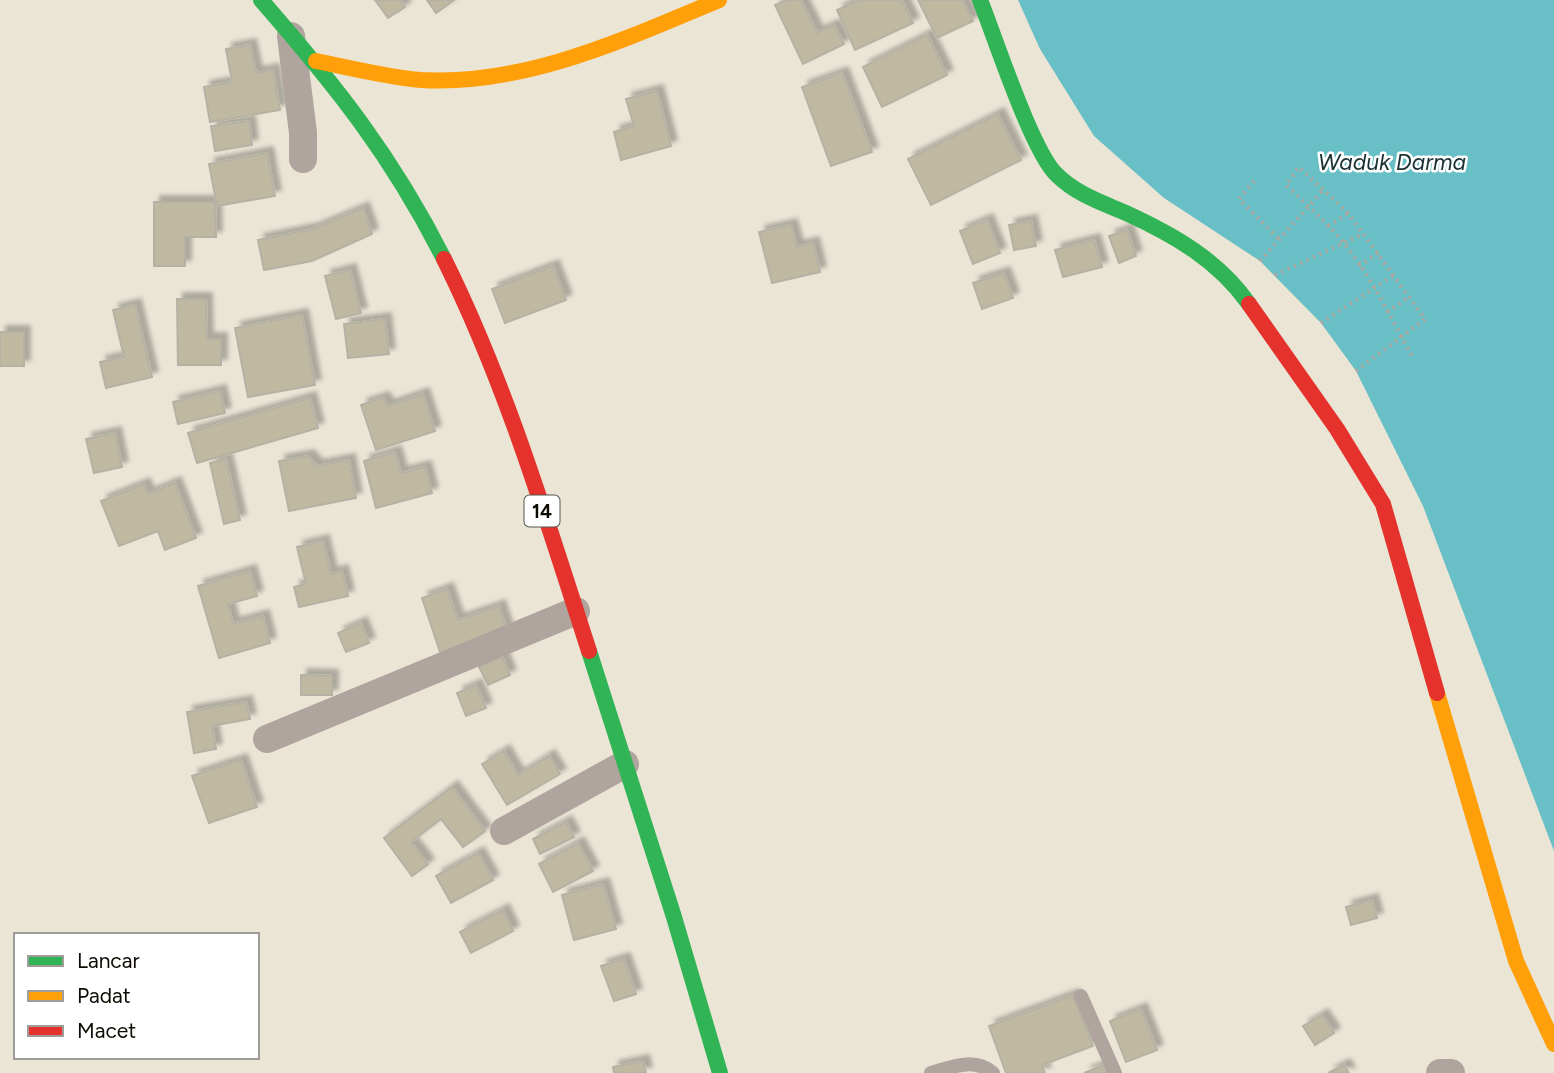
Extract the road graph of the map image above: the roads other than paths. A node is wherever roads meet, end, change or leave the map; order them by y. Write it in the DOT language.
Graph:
graph roads {
  1 [pos="261,0"];
  2 [pos="719,0"];
  3 [pos="980,0"];
  4 [pos="291,36"];
  5 [pos="316,61"];
  6 [pos="303,159"];
  7 [pos="576,611"];
  8 [pos="267,739"];
  9 [pos="625,764"];
  10 [pos="504,831"];
  11 [pos="1082,996"];
  12 [pos="1554,1044"];
  13 [pos="720,1073"];
  14 [pos="931,1073"];
  15 [pos="993,1073"];
  16 [pos="1115,1073"];
  17 [pos="1440,1073"];
  18 [pos="1451,1073"];
  1 -- 4 [label="main road, 14"];
  2 -- 5 [label="main road"];
  3 -- 12 [label="main road"];
  4 -- 5 [label="main road, 14"];
  4 -- 6 [label="street"];
  5 -- 7 [label="main road, 14"];
  7 -- 8 [label="street"];
  7 -- 9 [label="main road, 14"];
  9 -- 10 [label="street"];
  9 -- 13 [label="main road, 14"];
  11 -- 16 [label="lane"];
  14 -- 15 [label="lane"];
  17 -- 18 [label="street"];
}
